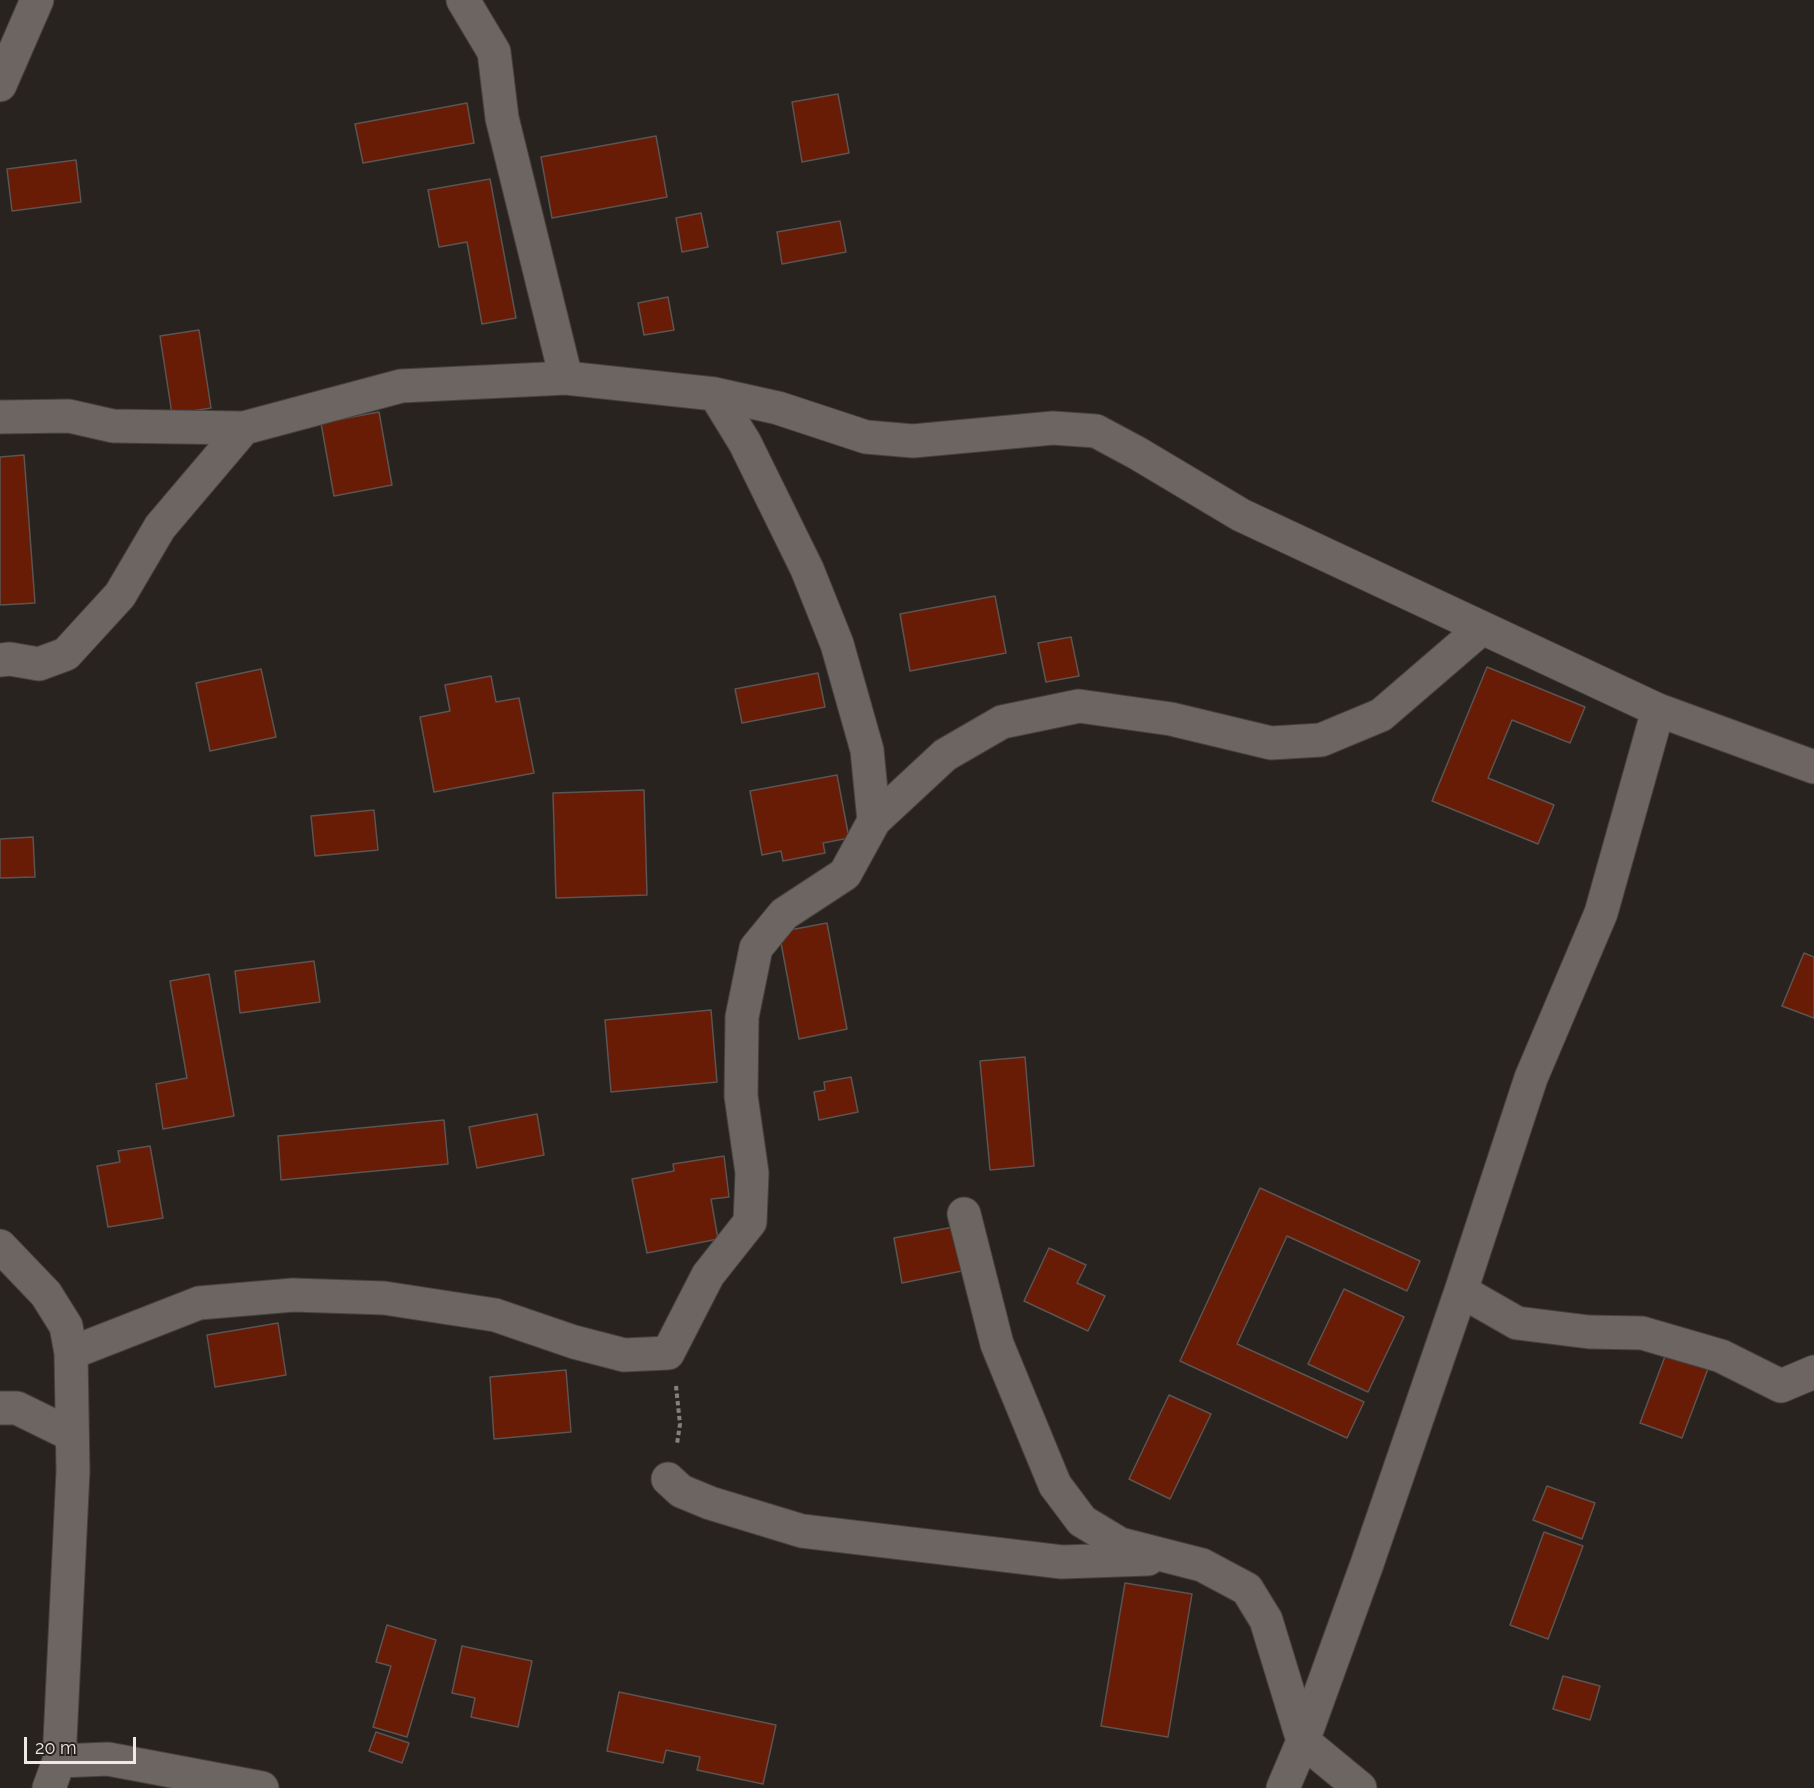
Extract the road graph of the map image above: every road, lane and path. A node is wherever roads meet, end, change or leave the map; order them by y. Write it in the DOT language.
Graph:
graph roads {
  1 [pos="37,0"];
  2 [pos="463,0"];
  3 [pos="0,85"];
  4 [pos="566,378"];
  5 [pos="715,394"];
  6 [pos="0,417"];
  7 [pos="244,428"];
  8 [pos="1482,628"];
  9 [pos="0,660"];
  10 [pos="1658,710"];
  11 [pos="1814,767"];
  12 [pos="874,821"];
  13 [pos="964,1214"];
  14 [pos="0,1246"];
  15 [pos="1461,1292"];
  16 [pos="71,1353"];
  17 [pos="668,1353"];
  18 [pos="1814,1372"];
  19 [pos="0,1408"];
  20 [pos="72,1435"];
  21 [pos="668,1479"];
  22 [pos="1173,1558"];
  23 [pos="1302,1741"];
  24 [pos="54,1775"];
  25 [pos="262,1788"];
  26 [pos="1283,1788"];
  27 [pos="1360,1788"];
  1 -- 3 [label="street"];
  2 -- 4 [label="street"];
  4 -- 5 [label="street"];
  4 -- 7 [label="street"];
  5 -- 8 [label="street"];
  5 -- 12 [label="street"];
  6 -- 7 [label="street"];
  7 -- 9 [label="street"];
  8 -- 10 [label="street"];
  8 -- 12 [label="street"];
  10 -- 11 [label="street"];
  10 -- 15 [label="street"];
  12 -- 17 [label="street"];
  13 -- 22 [label="street"];
  14 -- 16 [label="street"];
  15 -- 18 [label="street"];
  15 -- 23 [label="street"];
  16 -- 17 [label="street"];
  16 -- 20 [label="street"];
  17 -- 21 [label="path"];
  19 -- 20 [label="street"];
  20 -- 24 [label="street"];
  21 -- 22 [label="street"];
  22 -- 23 [label="street"];
  23 -- 26 [label="street"];
  23 -- 27 [label="street"];
  24 -- 25 [label="street"];
}
